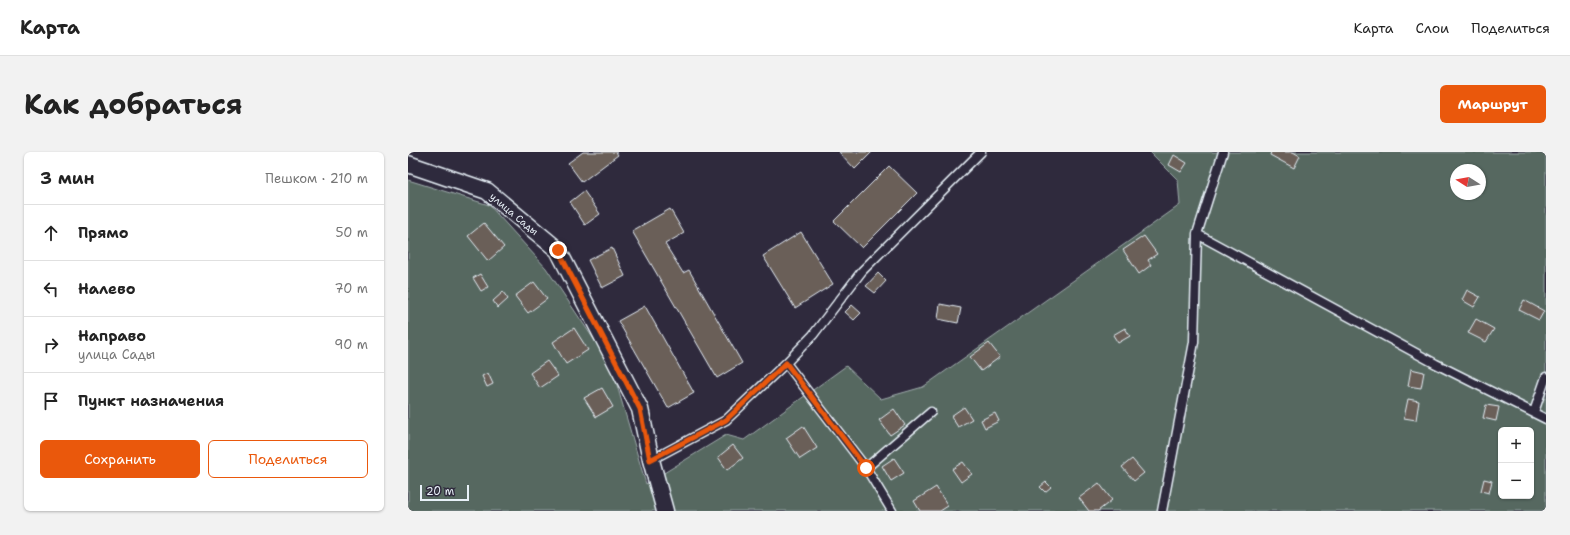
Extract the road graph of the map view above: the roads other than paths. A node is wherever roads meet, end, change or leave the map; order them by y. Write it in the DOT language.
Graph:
graph roads {
  1 [pos="981,152"];
  2 [pos="1223,152"];
  3 [pos="408,164"];
  4 [pos="1197,234"];
  5 [pos="786,363"];
  6 [pos="1546,377"];
  7 [pos="931,412"];
  8 [pos="1534,412"];
  9 [pos="1546,419"];
  10 [pos="650,460"];
  11 [pos="866,468"];
  12 [pos="666,511"];
  13 [pos="892,511"];
  14 [pos="1162,511"];
  1 -- 5 [label="lane"];
  2 -- 4 [label="lane"];
  3 -- 10 [label="street, улица Сады"];
  4 -- 8 [label="lane"];
  4 -- 14 [label="lane"];
  5 -- 10 [label="lane"];
  5 -- 11 [label="lane"];
  6 -- 8 [label="lane"];
  7 -- 11 [label="lane"];
  8 -- 9 [label="lane"];
  10 -- 12 [label="street, улица Сады"];
  11 -- 13 [label="lane"];
}
